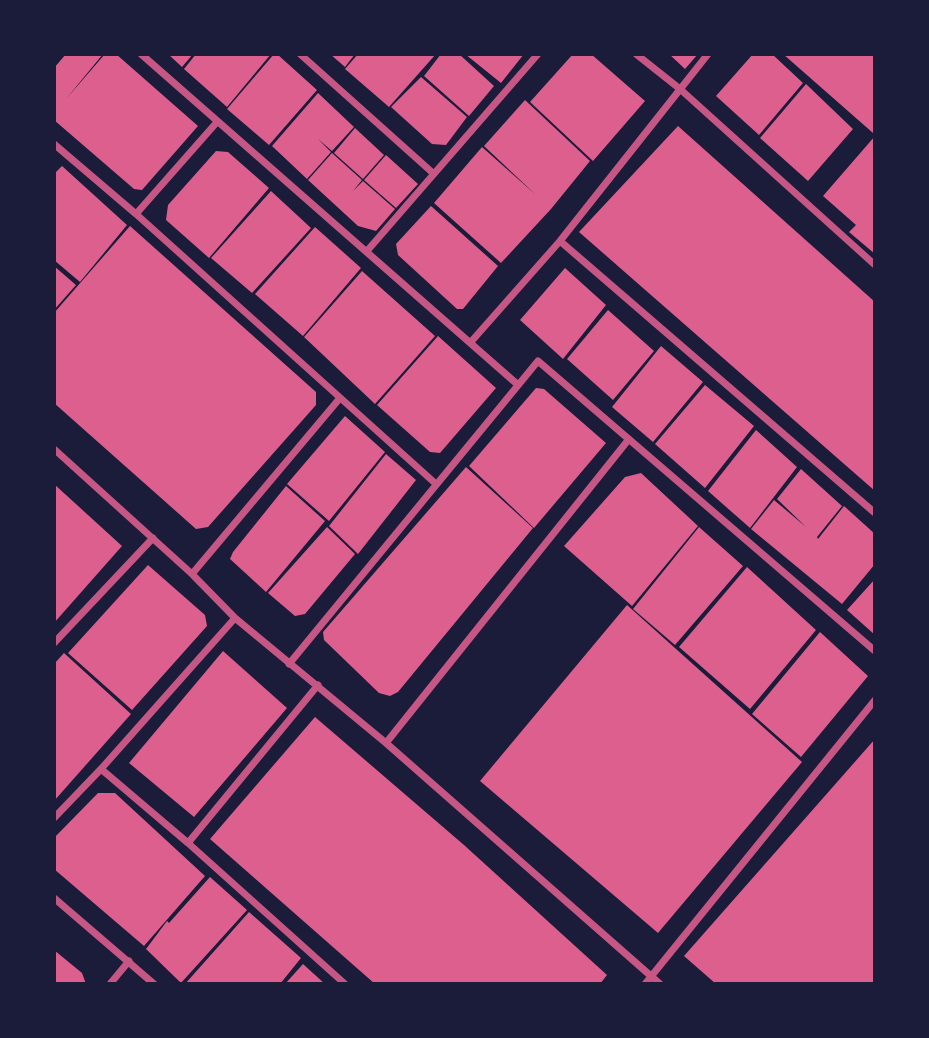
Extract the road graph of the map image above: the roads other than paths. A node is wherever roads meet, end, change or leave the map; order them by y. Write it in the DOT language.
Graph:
graph roads {
  1 [pos="141,54"];
  2 [pos="300,54"];
  3 [pos="538,54"];
  4 [pos="636,54"];
  5 [pos="708,54"];
  6 [pos="680,89"];
  7 [pos="217,122"];
  8 [pos="54,144"];
  9 [pos="434,174"];
  10 [pos="136,214"];
  11 [pos="560,241"];
  12 [pos="367,251"];
  13 [pos="875,265"];
  14 [pos="470,343"];
  15 [pos="517,384"];
  16 [pos="340,398"];
  17 [pos="629,439"];
  18 [pos="54,449"];
  19 [pos="436,484"];
  20 [pos="875,513"];
  21 [pos="153,538"];
  22 [pos="192,574"];
  23 [pos="234,618"];
  24 [pos="54,643"];
  25 [pos="875,651"];
  26 [pos="289,664"];
  27 [pos="318,685"];
  28 [pos="875,700"];
  29 [pos="386,743"];
  30 [pos="101,769"];
  31 [pos="54,818"];
  32 [pos="188,843"];
  33 [pos="54,898"];
  34 [pos="129,961"];
  35 [pos="651,977"];
  36 [pos="110,984"];
  37 [pos="154,984"];
  38 [pos="345,984"];
  39 [pos="645,984"];
  40 [pos="660,984"];
  1 -- 7 [label="street"];
  2 -- 9 [label="street"];
  3 -- 9 [label="street"];
  4 -- 6 [label="street"];
  5 -- 6 [label="street"];
  6 -- 11 [label="street"];
  6 -- 13 [label="street"];
  7 -- 10 [label="street"];
  7 -- 12 [label="street"];
  8 -- 10 [label="street"];
  9 -- 12 [label="street"];
  10 -- 16 [label="street"];
  11 -- 14 [label="street"];
  11 -- 20 [label="street"];
  12 -- 14 [label="street"];
  14 -- 15 [label="street"];
  15 -- 17 [label="street"];
  15 -- 19 [label="street"];
  16 -- 19 [label="street"];
  16 -- 22 [label="street"];
  17 -- 25 [label="street"];
  17 -- 29 [label="street"];
  18 -- 21 [label="street"];
  19 -- 26 [label="street"];
  21 -- 22 [label="street"];
  21 -- 24 [label="street"];
  22 -- 23 [label="street"];
  23 -- 26 [label="street"];
  23 -- 30 [label="street"];
  26 -- 27 [label="street"];
  27 -- 29 [label="street"];
  27 -- 32 [label="street"];
  28 -- 35 [label="street"];
  29 -- 35 [label="street"];
  30 -- 31 [label="street"];
  30 -- 32 [label="street"];
  32 -- 38 [label="street"];
  33 -- 34 [label="street"];
  34 -- 36 [label="street"];
  34 -- 37 [label="street"];
  35 -- 39 [label="street"];
  35 -- 40 [label="street"];
}
